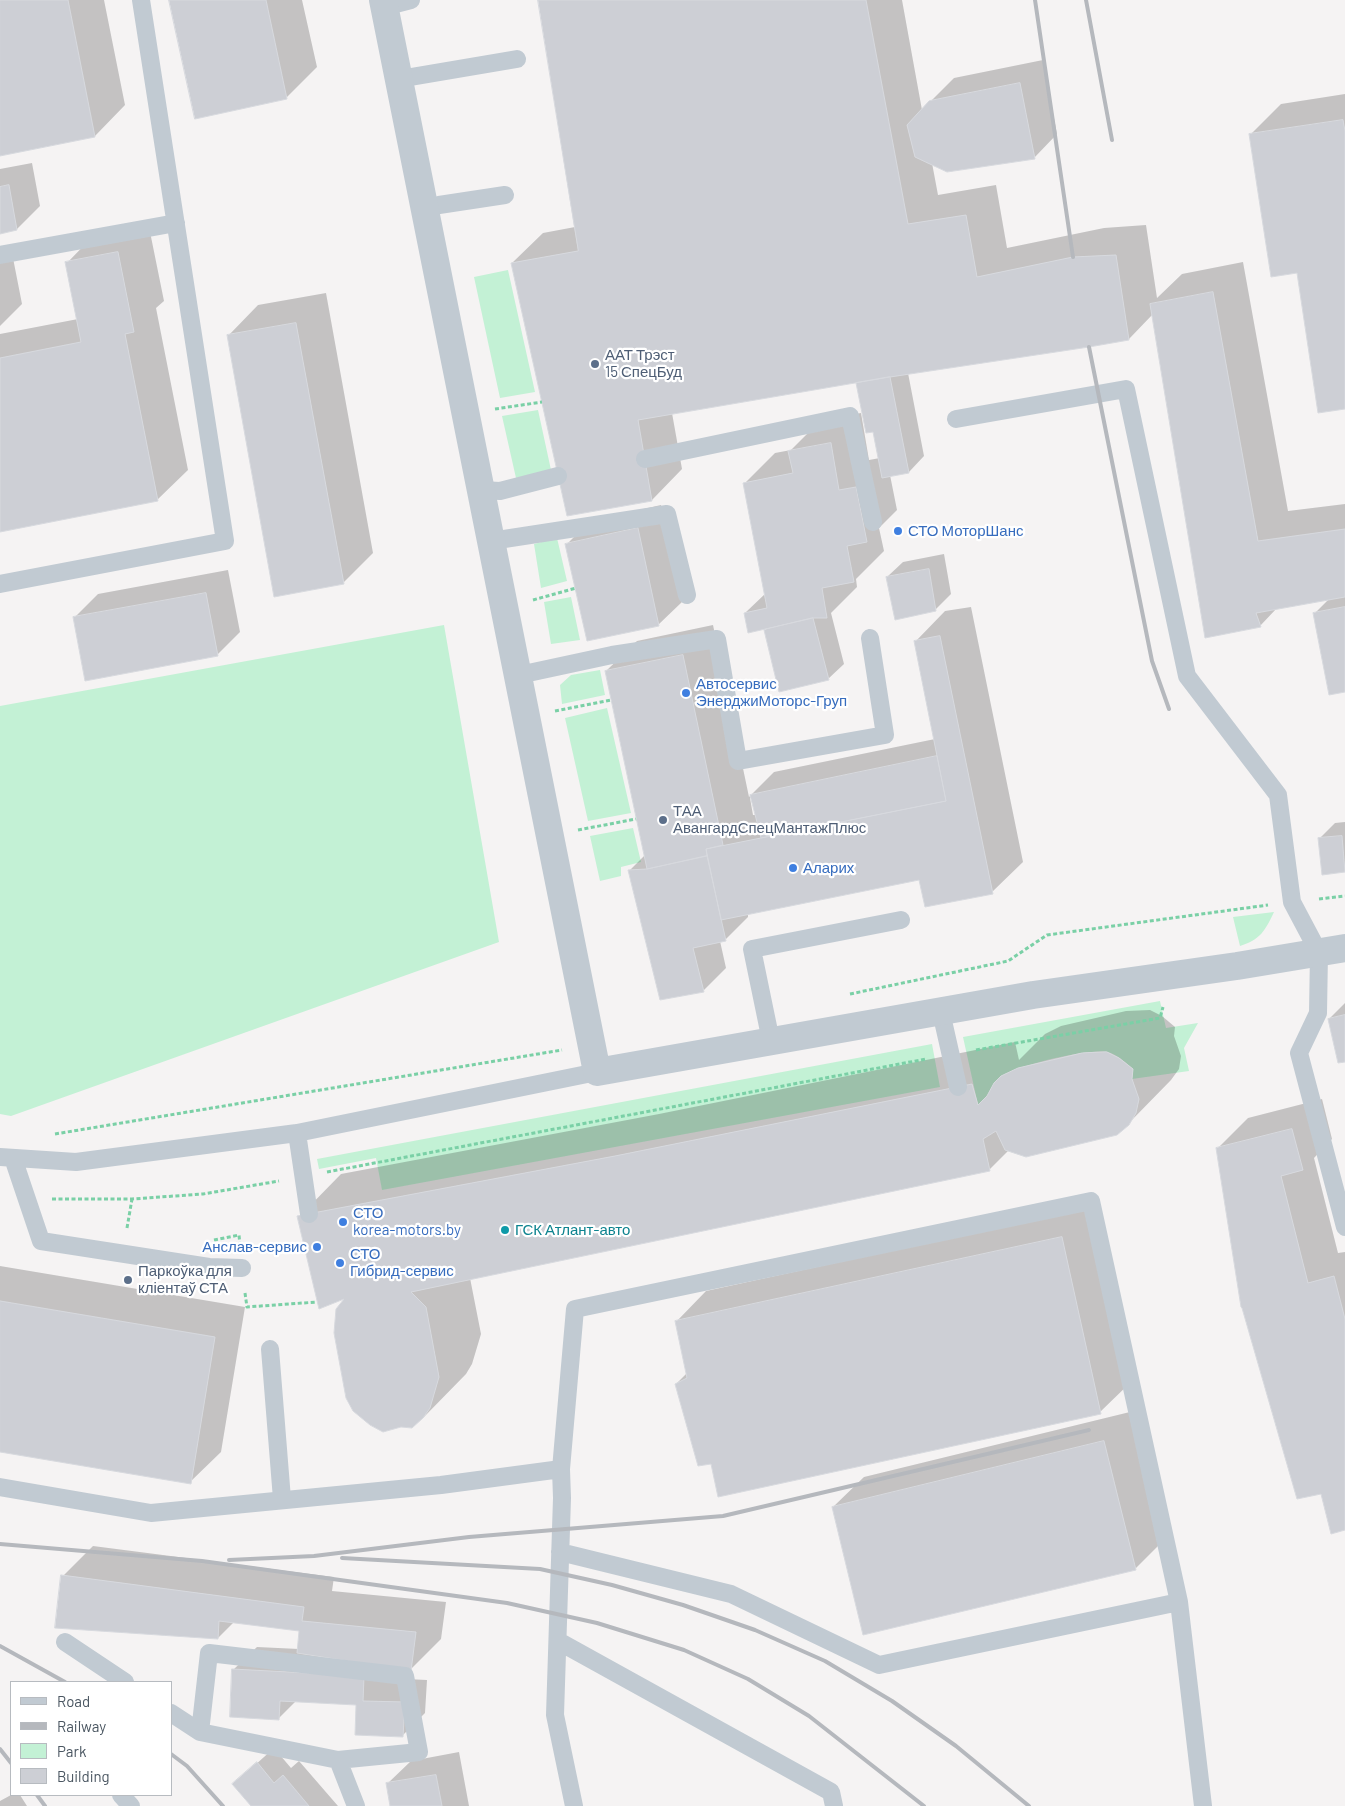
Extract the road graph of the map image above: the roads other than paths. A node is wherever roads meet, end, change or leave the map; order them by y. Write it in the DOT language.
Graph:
graph roads {
  1 [pos="141,0"];
  2 [pos="411,0"];
  3 [pos="383,3"];
  4 [pos="517,59"];
  5 [pos="399,79"];
  6 [pos="505,196"];
  7 [pos="425,208"];
  8 [pos="176,223"];
  9 [pos="0,255"];
  10 [pos="956,419"];
  11 [pos="645,459"];
  12 [pos="558,476"];
  13 [pos="481,490"];
  14 [pos="873,522"];
  15 [pos="491,541"];
  16 [pos="0,584"];
  17 [pos="687,595"];
  18 [pos="870,638"];
  19 [pos="519,675"];
  20 [pos="901,920"];
  21 [pos="1332,950"];
  22 [pos="942,1012"];
  23 [pos="771,1041"];
  24 [pos="598,1072"];
  25 [pos="958,1087"];
  26 [pos="296,1133"];
  27 [pos="7,1158"];
  28 [pos="309,1214"];
  29 [pos="1345,1227"];
  30 [pos="242,1268"];
  31 [pos="270,1349"];
  32 [pos="561,1469"];
  33 [pos="0,1487"];
  34 [pos="282,1499"];
  35 [pos="560,1552"];
  36 [pos="1179,1602"];
  37 [pos="558,1641"];
  38 [pos="65,1642"];
  39 [pos="124,1681"];
  40 [pos="172,1714"];
  41 [pos="200,1732"];
  42 [pos="338,1760"];
  43 [pos="122,1796"];
  44 [pos="131,1806"];
  45 [pos="356,1806"];
  46 [pos="574,1806"];
  47 [pos="834,1806"];
  48 [pos="1202,1806"];
  1 -- 8 [label="lane"];
  2 -- 3 [label="lane"];
  3 -- 5 [label="street"];
  4 -- 5 [label="lane"];
  5 -- 7 [label="street"];
  6 -- 7 [label="lane"];
  7 -- 13 [label="street"];
  8 -- 9 [label="lane"];
  8 -- 16 [label="lane"];
  10 -- 21 [label="lane"];
  11 -- 14 [label="lane"];
  12 -- 13 [label="lane"];
  13 -- 15 [label="street"];
  15 -- 17 [label="lane"];
  15 -- 19 [label="street"];
  18 -- 19 [label="lane"];
  19 -- 24 [label="street"];
  20 -- 23 [label="lane"];
  21 -- 22 [label="street"];
  21 -- 29 [label="lane"];
  22 -- 23 [label="street"];
  22 -- 25 [label="lane"];
  23 -- 24 [label="street"];
  24 -- 26 [label="lane"];
  26 -- 27 [label="lane"];
  26 -- 28 [label="lane"];
  27 -- 30 [label="lane"];
  31 -- 34 [label="lane"];
  32 -- 34 [label="lane"];
  32 -- 35 [label="lane"];
  32 -- 36 [label="lane"];
  33 -- 34 [label="lane"];
  35 -- 36 [label="lane"];
  35 -- 37 [label="lane"];
  36 -- 48 [label="lane"];
  37 -- 46 [label="lane"];
  37 -- 47 [label="lane"];
  38 -- 39 [label="lane"];
  40 -- 41 [label="lane"];
  41 -- 42 [label="lane"];
  41 -- 42 [label="lane"];
  42 -- 45 [label="lane"];
  43 -- 44 [label="lane"];
}
